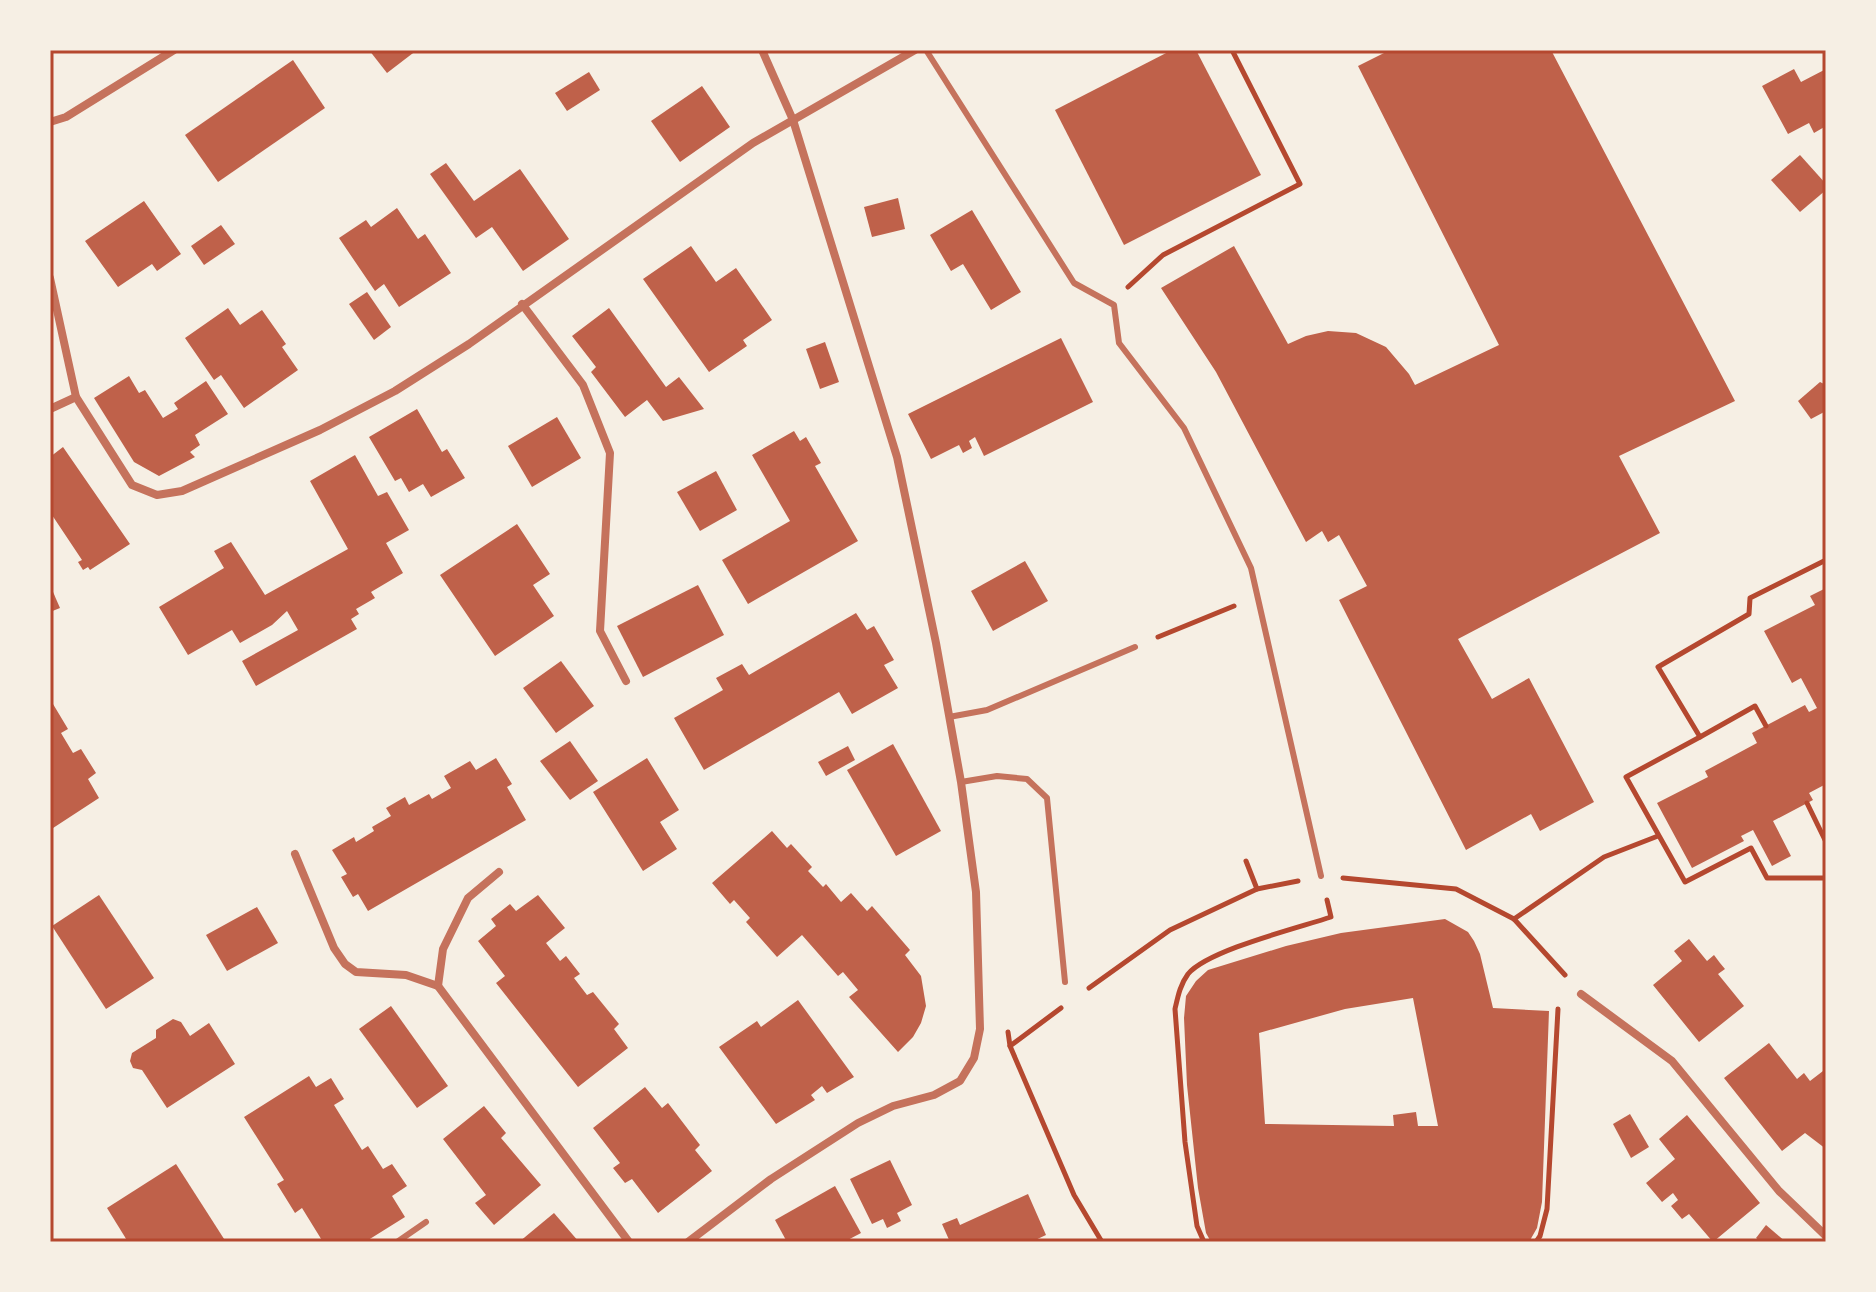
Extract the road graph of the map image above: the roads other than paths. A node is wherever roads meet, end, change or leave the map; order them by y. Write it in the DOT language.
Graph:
graph roads {
  1 [pos="174,50"];
  2 [pos="762,50"];
  3 [pos="915,50"];
  4 [pos="926,50"];
  5 [pos="793,120"];
  6 [pos="50,122"];
  7 [pos="50,278"];
  8 [pos="522,304"];
  9 [pos="76,397"];
  10 [pos="50,409"];
  11 [pos="1135,647"];
  12 [pos="626,681"];
  13 [pos="949,717"];
  14 [pos="961,782"];
  15 [pos="295,854"];
  16 [pos="499,872"];
  17 [pos="1321,876"];
  18 [pos="1065,982"];
  19 [pos="438,986"];
  20 [pos="1581,994"];
  21 [pos="426,1222"];
  22 [pos="1826,1236"];
  23 [pos="397,1242"];
  24 [pos="629,1242"];
  25 [pos="688,1242"];
  1 -- 6 [label="street"];
  2 -- 5 [label="street"];
  3 -- 5 [label="street"];
  4 -- 17 [label="lane"];
  5 -- 8 [label="street"];
  5 -- 13 [label="street"];
  7 -- 9 [label="street"];
  8 -- 9 [label="street"];
  8 -- 12 [label="street"];
  9 -- 10 [label="street"];
  11 -- 13 [label="lane"];
  13 -- 14 [label="street"];
  14 -- 18 [label="lane"];
  14 -- 25 [label="street"];
  15 -- 19 [label="street"];
  16 -- 19 [label="street"];
  19 -- 24 [label="street"];
  20 -- 22 [label="street"];
  21 -- 23 [label="lane"];
}
